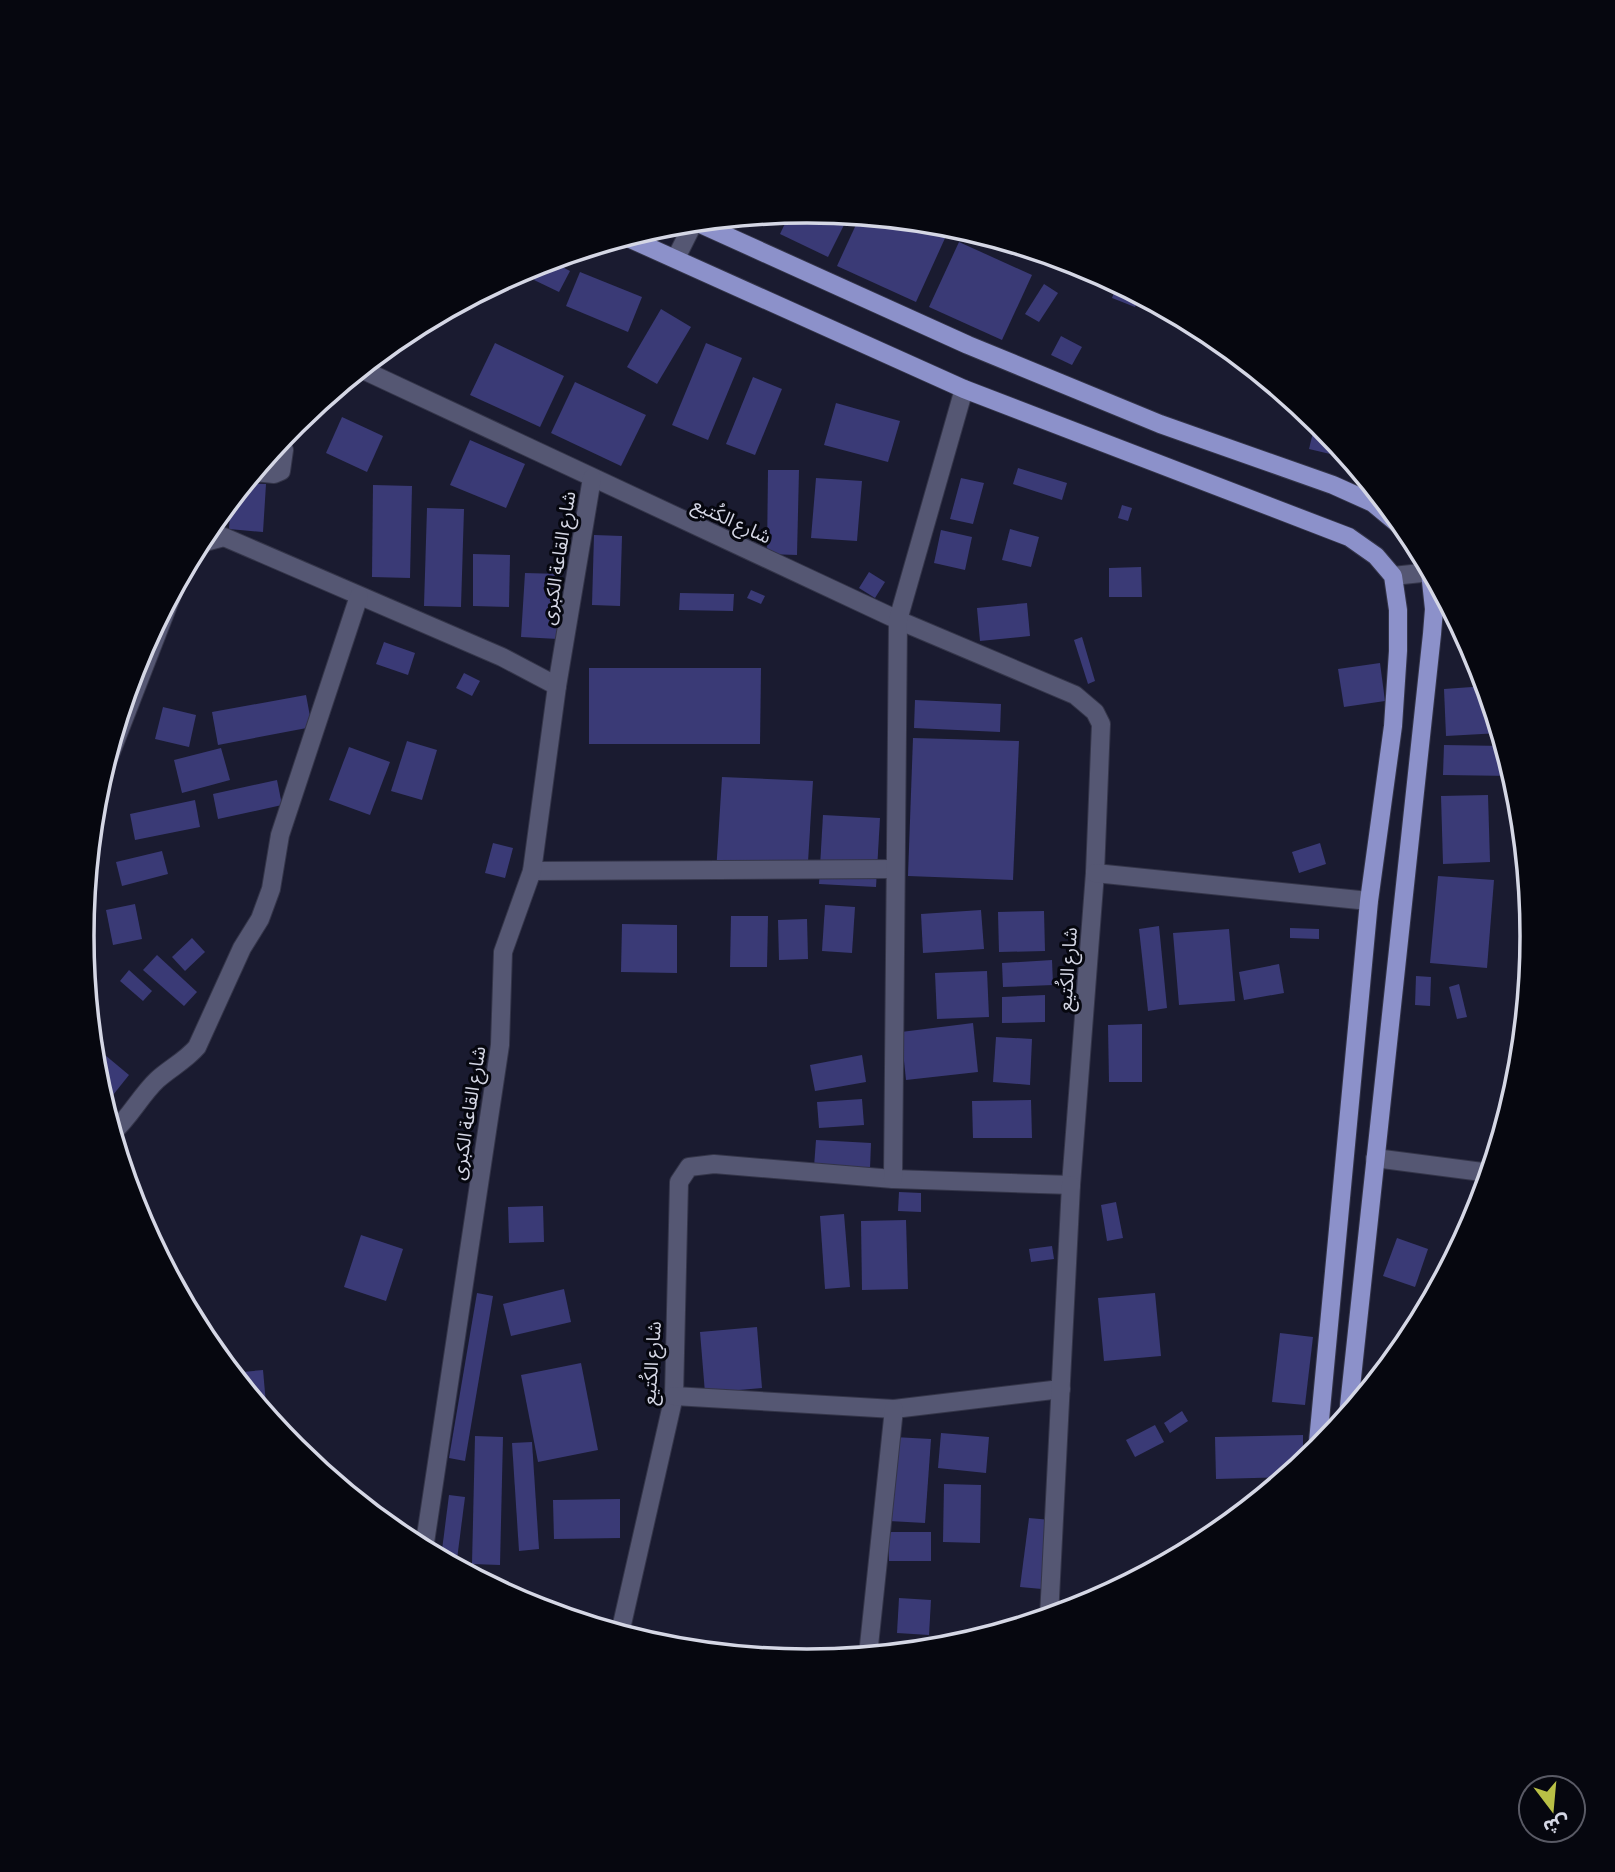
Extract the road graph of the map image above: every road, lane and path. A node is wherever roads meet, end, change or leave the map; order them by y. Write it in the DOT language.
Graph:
graph roads {
  1 [pos="712,229"];
  2 [pos="689,233"];
  3 [pos="641,243"];
  4 [pos="676,258"];
  5 [pos="369,373"];
  6 [pos="964,389"];
  7 [pos="284,453"];
  8 [pos="265,473"];
  9 [pos="592,478"];
  10 [pos="1375,504"];
  11 [pos="216,539"];
  12 [pos="1421,573"];
  13 [pos="1393,576"];
  14 [pos="1432,593"];
  15 [pos="359,596"];
  16 [pos="898,620"];
  17 [pos="558,686"];
  18 [pos="895,869"];
  19 [pos="532,871"];
  20 [pos="1095,873"];
  21 [pos="1368,901"];
  22 [pos="120,1125"];
  23 [pos="1375,1157"];
  24 [pos="1480,1172"];
  25 [pos="894,1179"];
  26 [pos="1071,1185"];
  27 [pos="1060,1389"];
  28 [pos="674,1396"];
  29 [pos="1350,1399"];
  30 [pos="894,1409"];
  31 [pos="1319,1433"];
  32 [pos="426,1538"];
  33 [pos="1049,1607"];
  34 [pos="622,1625"];
  35 [pos="869,1646"];
  1 -- 10 [label="main road"];
  2 -- 4 [label="street"];
  3 -- 4 [label="main road"];
  4 -- 6 [label="main road"];
  5 -- 9 [label="street, شارع الكُتيع"];
  6 -- 13 [label="main road"];
  6 -- 16 [label="street"];
  7 -- 8 [label="street"];
  9 -- 16 [label="street, شارع الكُتيع"];
  9 -- 17 [label="street, شارع القاعة الكبرى"];
  11 -- 15 [label="street"];
  12 -- 13 [label="street"];
  13 -- 21 [label="main road"];
  14 -- 23 [label="main road"];
  15 -- 17 [label="street"];
  15 -- 22 [label="street"];
  16 -- 18 [label="street"];
  16 -- 20 [label="street, شارع الكُتيع"];
  17 -- 19 [label="street, شارع القاعة الكبرى"];
  18 -- 19 [label="street"];
  18 -- 25 [label="street"];
  19 -- 32 [label="street, شارع القاعة الكبرى"];
  20 -- 21 [label="street"];
  20 -- 26 [label="street, شارع الكُتيع"];
  21 -- 31 [label="main road"];
  23 -- 24 [label="street"];
  23 -- 29 [label="main road"];
  25 -- 26 [label="street, شارع الكُتيع"];
  25 -- 28 [label="street, شارع الكُتيع"];
  26 -- 27 [label="street"];
  27 -- 30 [label="street"];
  27 -- 33 [label="street"];
  28 -- 30 [label="street"];
  28 -- 34 [label="street, شارع الكُتيع"];
  30 -- 35 [label="street"];
}
